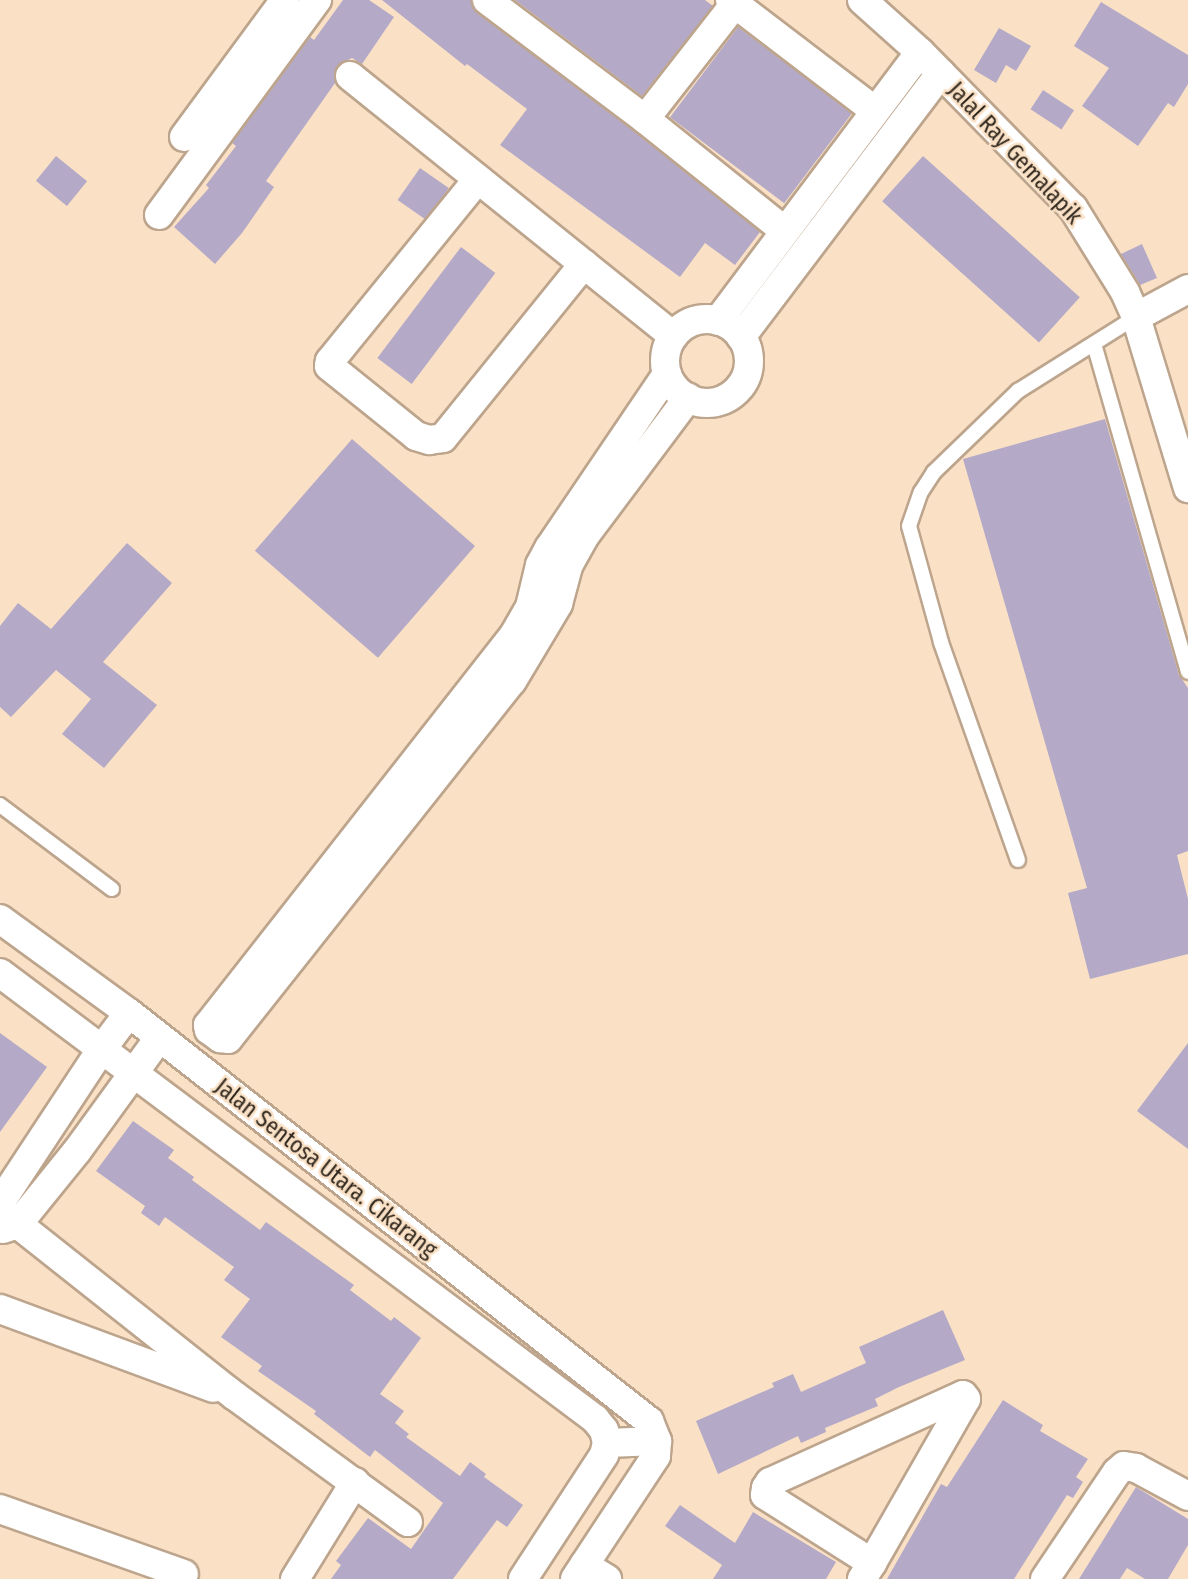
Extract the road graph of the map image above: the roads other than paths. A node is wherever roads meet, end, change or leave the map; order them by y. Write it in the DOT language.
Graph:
graph roads {
  1 [pos="285,0"];
  2 [pos="317,0"];
  3 [pos="487,0"];
  4 [pos="862,0"];
  5 [pos="732,2"];
  6 [pos="920,52"];
  7 [pos="941,73"];
  8 [pos="350,76"];
  9 [pos="874,110"];
  10 [pos="645,119"];
  11 [pos="184,137"];
  12 [pos="478,179"];
  13 [pos="159,215"];
  14 [pos="785,231"];
  15 [pos="584,264"];
  16 [pos="1188,289"];
  17 [pos="1136,317"];
  18 [pos="730,329"];
  19 [pos="673,336"];
  20 [pos="1094,344"];
  21 [pos="667,374"];
  22 [pos="688,398"];
  23 [pos="1188,488"];
  24 [pos="540,565"];
  25 [pos="566,576"];
  26 [pos="1188,673"];
  27 [pos="0,804"];
  28 [pos="1018,860"];
  29 [pos="112,889"];
  30 [pos="0,919"];
  31 [pos="0,974"];
  32 [pos="129,1013"];
  33 [pos="159,1038"];
  34 [pos="101,1050"];
  35 [pos="132,1072"];
  36 [pos="5,1217"];
  37 [pos="0,1309"];
  38 [pos="235,1396"];
  39 [pos="653,1431"];
  40 [pos="602,1455"];
  41 [pos="355,1482"];
  42 [pos="1188,1496"];
  43 [pos="0,1509"];
  44 [pos="408,1522"];
  45 [pos="867,1571"];
  46 [pos="184,1574"];
  47 [pos="589,1574"];
  48 [pos="295,1579"];
  49 [pos="523,1579"];
  50 [pos="1045,1579"];
  1 -- 11 [label="street"];
  2 -- 13 [label="street"];
  3 -- 10 [label="street"];
  4 -- 6 [label="street, Jalal Ray Gemalapik"];
  5 -- 9 [label="street"];
  5 -- 10 [label="street"];
  6 -- 7 [label="street, Jalal Ray Gemalapik"];
  6 -- 9 [label="street"];
  7 -- 17 [label="street, Jalal Ray Gemalapik"];
  7 -- 18 [label="street"];
  8 -- 12 [label="street"];
  9 -- 14 [label="street"];
  10 -- 14 [label="street"];
  12 -- 15 [label="street"];
  12 -- 15 [label="street"];
  14 -- 18 [label="street"];
  15 -- 19 [label="street"];
  16 -- 17 [label="street"];
  17 -- 20 [label="lane"];
  17 -- 23 [label="street, Jalal Ray Gemalapik"];
  18 -- 19 [label="street"];
  18 -- 22 [label="street"];
  19 -- 21 [label="street"];
  20 -- 26 [label="lane"];
  20 -- 28 [label="lane"];
  21 -- 22 [label="street"];
  21 -- 24 [label="street"];
  22 -- 25 [label="street"];
  24 -- 25 [label="street"];
  24 -- 25 [label="street"];
  27 -- 29 [label="lane"];
  30 -- 32 [label="street, Jalan Sentosa Utara. Cikarang"];
  31 -- 34 [label="street, Jalan Sentosa Utara. Cikarang"];
  32 -- 33 [label="street, Jalan Sentosa Utara. Cikarang"];
  32 -- 34 [label="street"];
  33 -- 35 [label="street"];
  33 -- 39 [label="street, Jalan Sentosa Utara. Cikarang"];
  34 -- 35 [label="street, Jalan Sentosa Utara. Cikarang"];
  34 -- 36 [label="street"];
  35 -- 36 [label="street"];
  35 -- 40 [label="street, Jalan Sentosa Utara. Cikarang"];
  36 -- 38 [label="street"];
  37 -- 38 [label="street"];
  38 -- 41 [label="street"];
  39 -- 40 [label="street"];
  39 -- 47 [label="street"];
  40 -- 49 [label="street"];
  41 -- 44 [label="street"];
  41 -- 48 [label="street"];
  42 -- 50 [label="street"];
  43 -- 46 [label="street"];
  45 -- 45 [label="street"];
}
